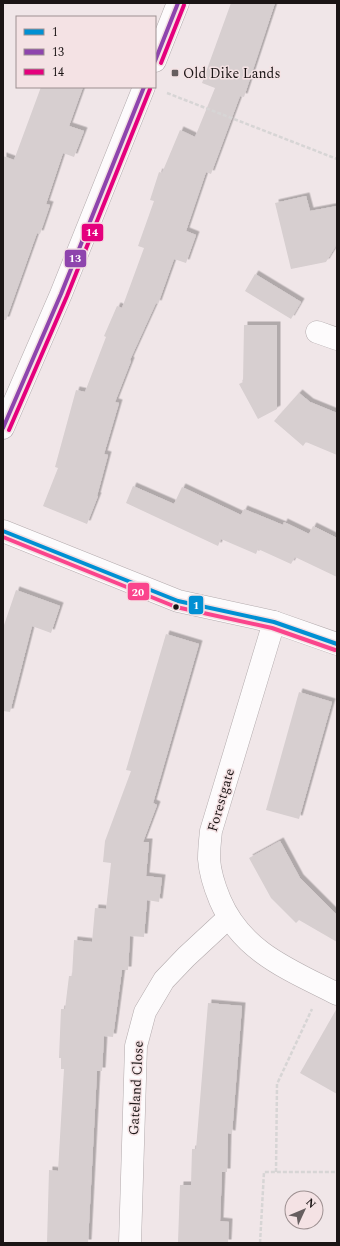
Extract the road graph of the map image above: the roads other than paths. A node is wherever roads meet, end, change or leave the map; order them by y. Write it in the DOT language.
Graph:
graph roads {
  1 [pos="178,3"];
  2 [pos="156,58"];
  3 [pos="154,89"];
  4 [pos="317,332"];
  5 [pos="337,339"];
  6 [pos="3,428"];
  7 [pos="3,531"];
  8 [pos="274,622"];
  9 [pos="337,644"];
  10 [pos="228,918"];
  11 [pos="330,990"];
  12 [pos="130,1243"];
  1 -- 2 [label="street"];
  3 -- 6 [label="street"];
  4 -- 5 [label="street"];
  7 -- 8 [label="street"];
  8 -- 9 [label="street"];
  8 -- 10 [label="street, Forestgate"];
  10 -- 11 [label="street, Forestgate"];
  10 -- 12 [label="street, Gateland Close"];
}
